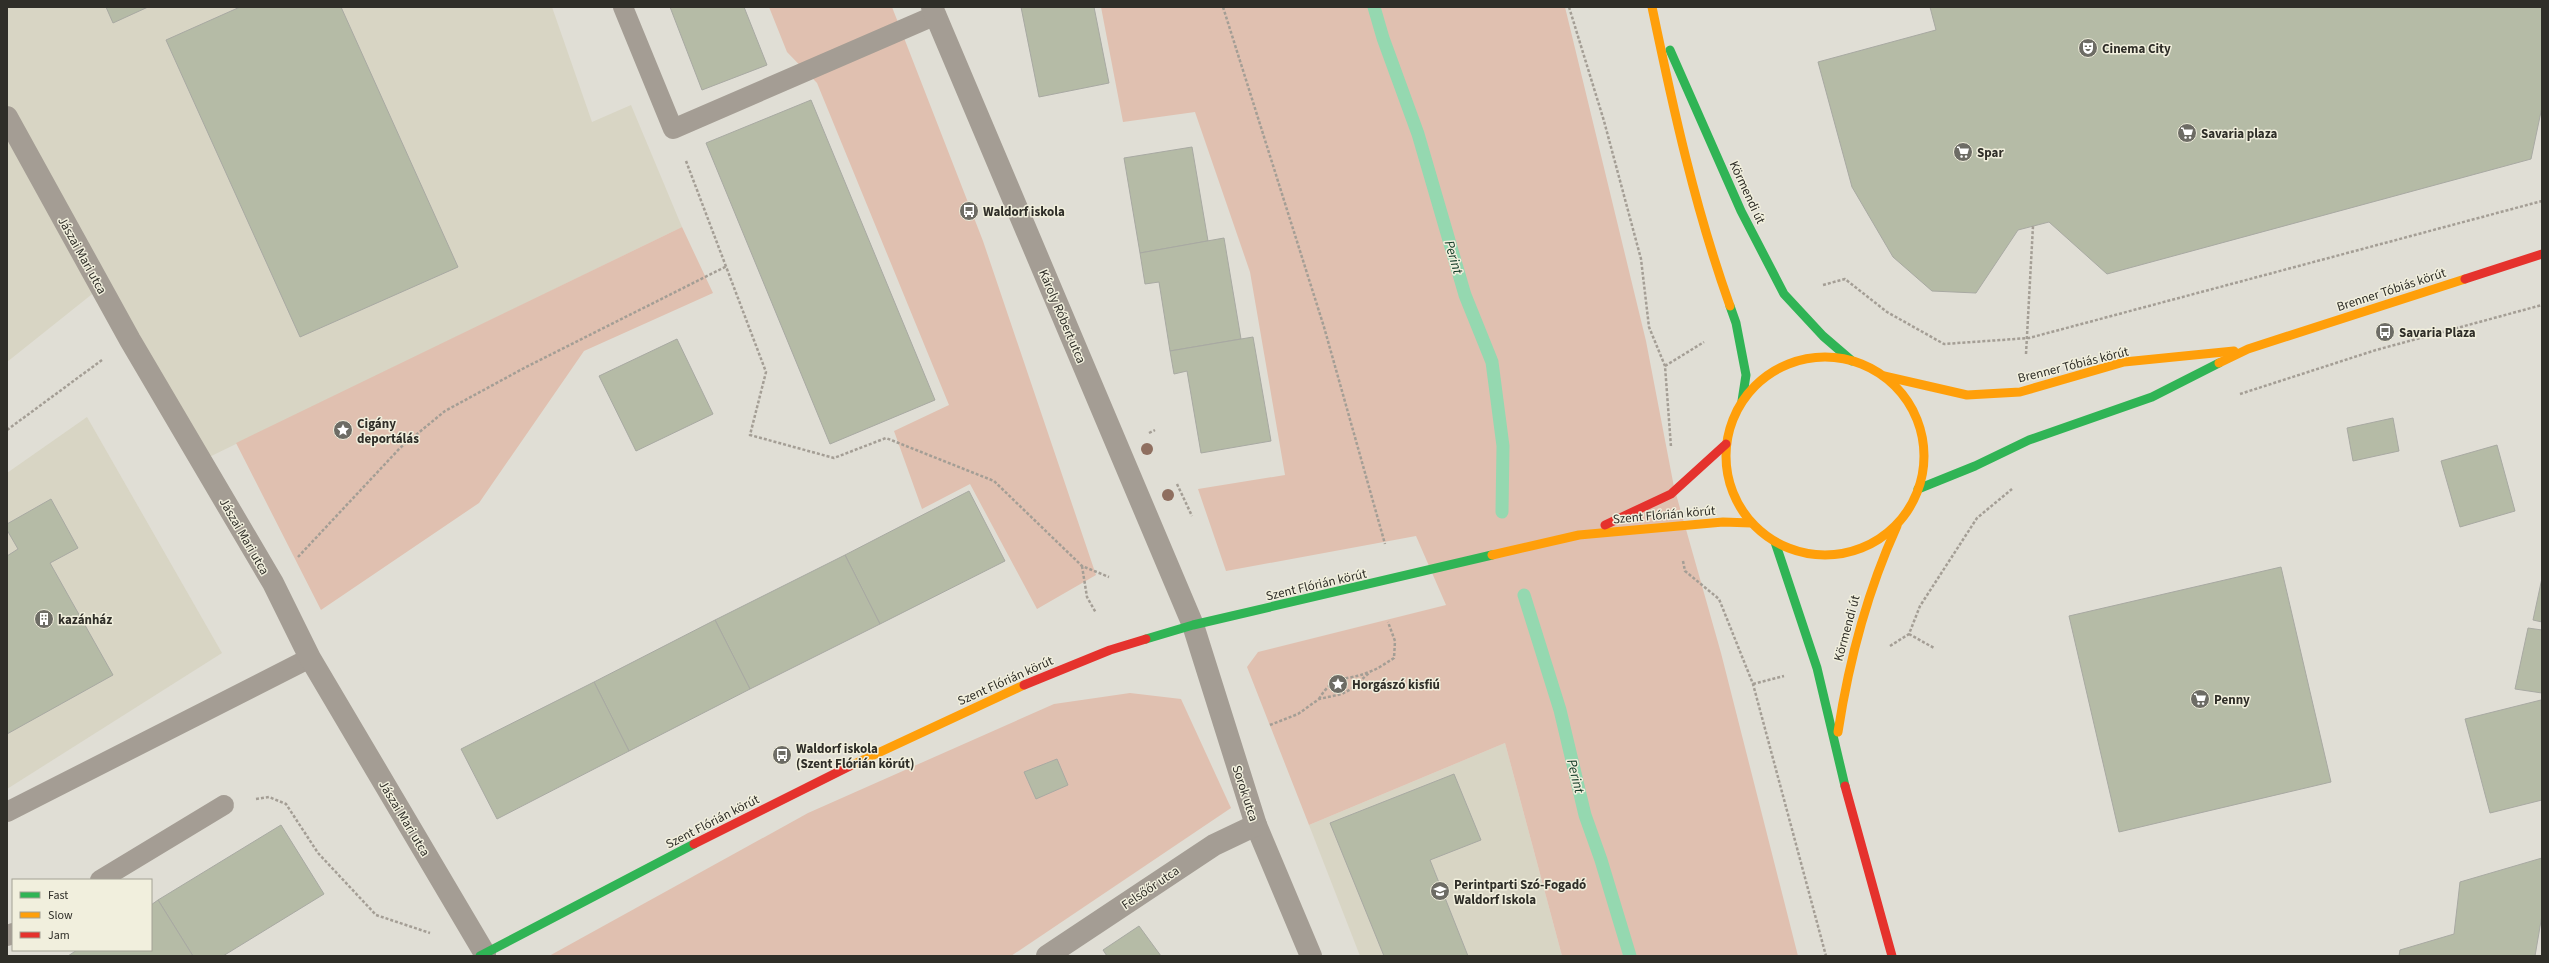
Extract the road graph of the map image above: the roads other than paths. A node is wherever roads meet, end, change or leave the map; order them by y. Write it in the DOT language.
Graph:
graph roads {
  1 [pos="623,7"];
  2 [pos="1653,10"];
  3 [pos="934,11"];
  4 [pos="7,117"];
  5 [pos="2542,254"];
  6 [pos="2248,349"];
  7 [pos="1852,361"];
  8 [pos="1883,376"];
  9 [pos="1742,401"];
  10 [pos="1726,444"];
  11 [pos="1918,489"];
  12 [pos="1751,523"];
  13 [pos="1898,523"];
  14 [pos="1579,535"];
  15 [pos="1774,542"];
  16 [pos="1192,625"];
  17 [pos="310,658"];
  18 [pos="1836,745"];
  19 [pos="224,805"];
  20 [pos="7,812"];
  21 [pos="1256,825"];
  22 [pos="102,879"];
  23 [pos="483,955"];
  24 [pos="1047,956"];
  25 [pos="1311,956"];
  26 [pos="1892,956"];
  1 -- 3 [label="lane"];
  2 -- 7 [label="street, Körmendi út"];
  2 -- 9 [label="street, Körmendi út"];
  3 -- 16 [label="street, Károly Róbert utca"];
  4 -- 17 [label="street, Jászai Mari utca"];
  5 -- 6 [label="street, Brenner Tóbiás körút"];
  6 -- 8 [label="street, Brenner Tóbiás körút"];
  6 -- 11 [label="street, Brenner Tóbiás körút"];
  7 -- 8 [label="street"];
  7 -- 9 [label="street"];
  8 -- 11 [label="street"];
  9 -- 10 [label="street"];
  10 -- 12 [label="street"];
  10 -- 14 [label="street, Szent Flórián körút"];
  11 -- 13 [label="street"];
  12 -- 14 [label="street, Szent Flórián körút"];
  12 -- 15 [label="street"];
  13 -- 15 [label="street"];
  13 -- 18 [label="street, Körmendi út"];
  14 -- 16 [label="street, Szent Flórián körút"];
  15 -- 18 [label="street, Körmendi út"];
  16 -- 21 [label="street, Sorok utca"];
  16 -- 23 [label="street, Szent Flórián körút"];
  17 -- 20 [label="lane"];
  17 -- 23 [label="street, Jászai Mari utca"];
  18 -- 26 [label="street, Körmendi út"];
  19 -- 22 [label="lane"];
  21 -- 24 [label="street, Felsőőr utca"];
  21 -- 25 [label="street, Sorok utca"];
}
